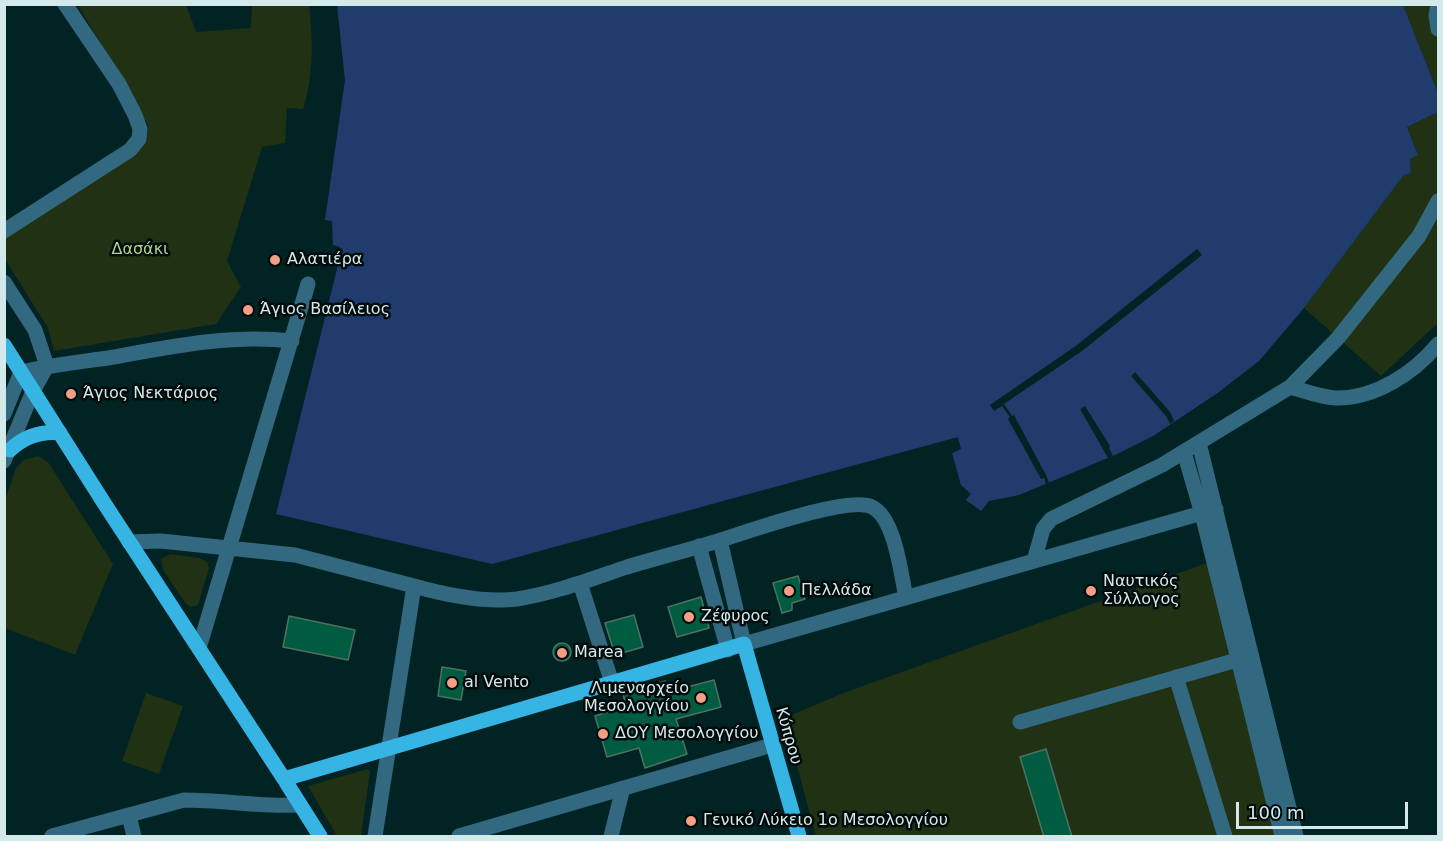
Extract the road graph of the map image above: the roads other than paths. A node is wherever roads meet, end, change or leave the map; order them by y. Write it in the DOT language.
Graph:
graph roads {
  1 [pos="65,4"];
  2 [pos="1438,4"];
  3 [pos="1438,29"];
  4 [pos="1438,201"];
  5 [pos="4,231"];
  6 [pos="4,282"];
  7 [pos="308,284"];
  8 [pos="292,341"];
  9 [pos="1438,344"];
  10 [pos="4,345"];
  11 [pos="47,366"];
  12 [pos="21,372"];
  13 [pos="1290,387"];
  14 [pos="33,391"];
  15 [pos="4,414"];
  16 [pos="60,434"];
  17 [pos="1199,443"];
  18 [pos="1184,452"];
  19 [pos="7,455"];
  20 [pos="1209,511"];
  21 [pos="720,540"];
  22 [pos="129,542"];
  23 [pos="699,546"];
  24 [pos="230,549"];
  25 [pos="1034,561"];
  26 [pos="580,583"];
  27 [pos="414,586"];
  28 [pos="906,598"];
  29 [pos="744,644"];
  30 [pos="199,648"];
  31 [pos="728,650"];
  32 [pos="1237,660"];
  33 [pos="1176,677"];
  34 [pos="612,683"];
  35 [pos="1020,722"];
  36 [pos="772,745"];
  37 [pos="388,747"];
  38 [pos="284,778"];
  39 [pos="623,788"];
  40 [pos="300,805"];
  41 [pos="129,816"];
  42 [pos="52,837"];
  43 [pos="134,837"];
  44 [pos="320,837"];
  45 [pos="375,837"];
  46 [pos="459,837"];
  47 [pos="611,837"];
  48 [pos="799,837"];
  49 [pos="1225,837"];
  50 [pos="1282,837"];
  51 [pos="1296,837"];
  1 -- 5 [label="street"];
  2 -- 3 [label="street"];
  4 -- 13 [label="street"];
  6 -- 11 [label="street"];
  7 -- 8 [label="street"];
  8 -- 11 [label="street"];
  8 -- 24 [label="street"];
  9 -- 13 [label="street"];
  10 -- 12 [label="main road"];
  11 -- 12 [label="street"];
  11 -- 14 [label="street"];
  12 -- 14 [label="main road"];
  12 -- 15 [label="street"];
  13 -- 17 [label="street"];
  14 -- 16 [label="main road"];
  14 -- 19 [label="street"];
  16 -- 19 [label="main road"];
  16 -- 22 [label="main road"];
  17 -- 18 [label="street"];
  17 -- 20 [label="street"];
  18 -- 20 [label="street"];
  18 -- 25 [label="street"];
  20 -- 25 [label="street"];
  20 -- 32 [label="street"];
  20 -- 51 [label="street"];
  21 -- 23 [label="street"];
  21 -- 28 [label="street"];
  21 -- 29 [label="street"];
  22 -- 24 [label="street"];
  22 -- 30 [label="main road"];
  23 -- 26 [label="street"];
  23 -- 31 [label="street"];
  24 -- 27 [label="street"];
  24 -- 30 [label="street"];
  25 -- 28 [label="street"];
  26 -- 27 [label="street"];
  26 -- 34 [label="street"];
  27 -- 37 [label="street"];
  28 -- 29 [label="street"];
  29 -- 31 [label="main road"];
  29 -- 36 [label="main road, Κύπρου"];
  30 -- 38 [label="main road"];
  31 -- 34 [label="main road"];
  32 -- 33 [label="street"];
  32 -- 50 [label="street"];
  33 -- 35 [label="street"];
  33 -- 49 [label="street"];
  34 -- 37 [label="main road"];
  36 -- 39 [label="street"];
  36 -- 48 [label="main road, Κύπρου"];
  37 -- 38 [label="main road"];
  37 -- 45 [label="street"];
  38 -- 40 [label="main road"];
  39 -- 46 [label="street"];
  39 -- 47 [label="street"];
  40 -- 41 [label="street"];
  40 -- 44 [label="main road"];
  41 -- 42 [label="street"];
  41 -- 43 [label="street"];
}
